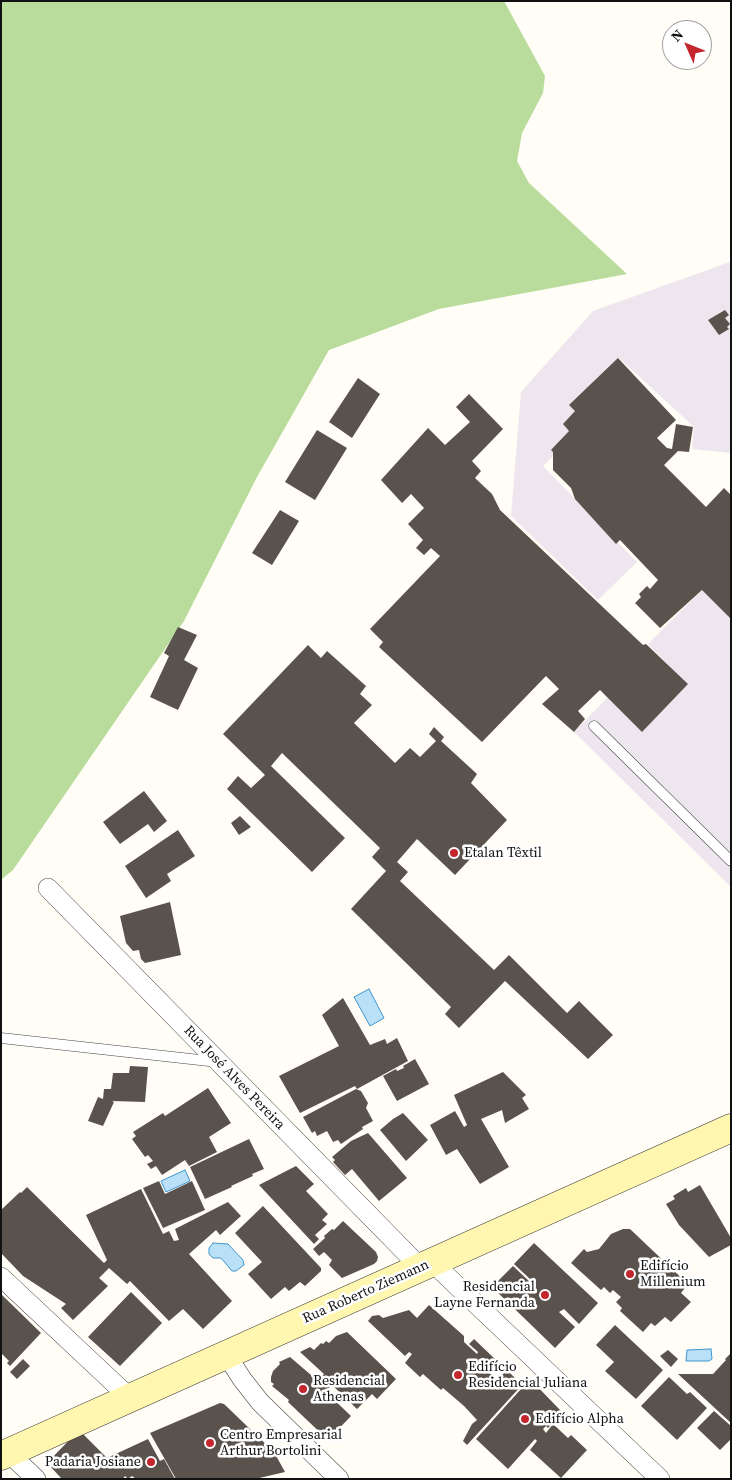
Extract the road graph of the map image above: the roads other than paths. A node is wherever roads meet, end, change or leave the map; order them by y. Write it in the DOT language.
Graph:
graph roads {
  1 [pos="594,726"];
  2 [pos="731,861"];
  3 [pos="48,888"];
  4 [pos="1,1038"];
  5 [pos="219,1062"];
  6 [pos="731,1128"];
  7 [pos="426,1265"];
  8 [pos="1,1277"];
  9 [pos="226,1354"];
  10 [pos="130,1398"];
  11 [pos="5,1454"];
  12 [pos="36,1479"];
  13 [pos="339,1479"];
  14 [pos="660,1479"];
  1 -- 2 [label="lane"];
  3 -- 5 [label="street, Rua José Alves Pereira"];
  4 -- 5 [label="lane"];
  5 -- 7 [label="street, Rua José Alves Pereira"];
  6 -- 7 [label="main road, Rua Roberto Ziemann"];
  7 -- 9 [label="main road, Rua Roberto Ziemann"];
  7 -- 14 [label="street, Rua José Alves Pereira"];
  8 -- 10 [label="street"];
  9 -- 10 [label="main road, Rua Roberto Ziemann"];
  9 -- 13 [label="street"];
  10 -- 11 [label="main road, Rua Roberto Ziemann"];
  11 -- 12 [label="street"];
}
